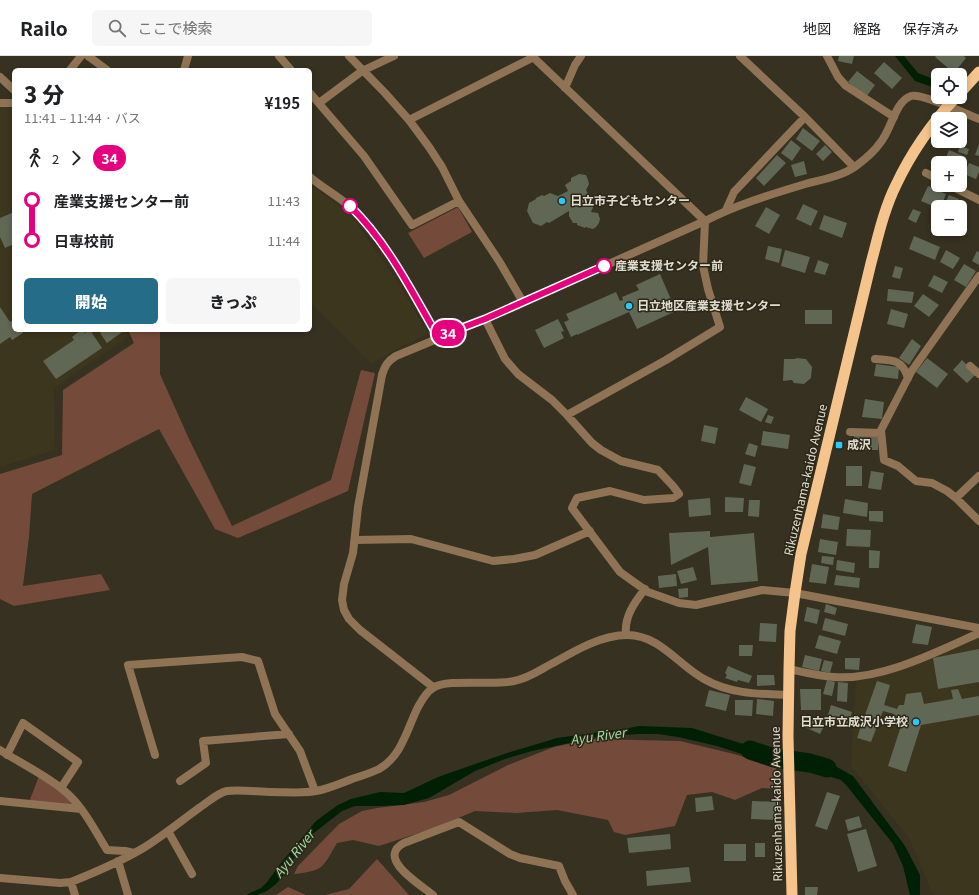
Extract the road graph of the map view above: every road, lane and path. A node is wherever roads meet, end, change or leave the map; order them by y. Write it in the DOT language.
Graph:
graph roads {
  1 [pos="81,56"];
  2 [pos="88,56"];
  3 [pos="188,56"];
  4 [pos="279,56"];
  5 [pos="349,56"];
  6 [pos="394,56"];
  7 [pos="581,56"];
  8 [pos="740,56"];
  9 [pos="828,56"];
  10 [pos="835,56"];
  11 [pos="533,57"];
  12 [pos="833,65"];
  13 [pos="72,68"];
  14 [pos="104,68"];
  15 [pos="185,68"];
  16 [pos="289,68"];
  17 [pos="362,71"];
  18 [pos="979,72"];
  19 [pos="0,77"];
  20 [pos="967,85"];
  21 [pos="12,88"];
  22 [pos="565,88"];
  23 [pos="312,95"];
  24 [pos="0,103"];
  25 [pos="12,103"];
  26 [pos="319,103"];
  27 [pos="950,104"];
  28 [pos="947,107"];
  29 [pos="804,117"];
  30 [pos="894,117"];
  31 [pos="409,120"];
  32 [pos="979,120"];
  33 [pos="854,167"];
  34 [pos="926,173"];
  35 [pos="931,176"];
  36 [pos="312,178"];
  37 [pos="963,192"];
  38 [pos="979,200"];
  39 [pos="459,201"];
  40 [pos="726,210"];
  41 [pos="705,221"];
  42 [pos="979,276"];
  43 [pos="522,302"];
  44 [pos="485,319"];
  45 [pos="438,337"];
  46 [pos="875,358"];
  47 [pos="970,366"];
  48 [pos="979,374"];
  49 [pos="908,378"];
  50 [pos="567,415"];
  51 [pos="850,432"];
  52 [pos="881,433"];
  53 [pos="979,476"];
  54 [pos="956,498"];
  55 [pos="979,521"];
  56 [pos="590,531"];
  57 [pos="355,540"];
  58 [pos="645,589"];
  59 [pos="795,593"];
  60 [pos="979,628"];
  61 [pos="979,633"];
  62 [pos="626,635"];
  63 [pos="789,669"];
  64 [pos="433,687"];
  65 [pos="788,695"];
  66 [pos="289,734"];
  67 [pos="0,750"];
  68 [pos="7,755"];
  69 [pos="155,755"];
  70 [pos="180,781"];
  71 [pos="61,788"];
  72 [pos="315,791"];
  73 [pos="0,801"];
  74 [pos="81,809"];
  75 [pos="168,831"];
  76 [pos="134,853"];
  77 [pos="118,861"];
  78 [pos="192,874"];
  79 [pos="0,878"];
  80 [pos="71,882"];
  81 [pos="75,895"];
  82 [pos="128,895"];
  83 [pos="433,895"];
  84 [pos="574,895"];
  85 [pos="792,895"];
  1 -- 13 [label="street"];
  2 -- 14 [label="street"];
  3 -- 15 [label="street"];
  4 -- 16 [label="street"];
  5 -- 17 [label="street"];
  6 -- 17 [label="street"];
  7 -- 22 [label="street"];
  8 -- 29 [label="street"];
  9 -- 12 [label="street"];
  10 -- 12 [label="street"];
  11 -- 22 [label="street"];
  11 -- 31 [label="street"];
  12 -- 30 [label="street"];
  17 -- 26 [label="street"];
  17 -- 31 [label="street"];
  18 -- 20 [label="highway"];
  19 -- 21 [label="street"];
  22 -- 41 [label="street"];
  23 -- 26 [label="street"];
  24 -- 25 [label="street"];
  26 -- 39 [label="street"];
  27 -- 28 [label="highway, Rikuzenhama-kaido Avenue"];
  28 -- 30 [label="street"];
  28 -- 32 [label="street"];
  28 -- 59 [label="highway, Rikuzenhama-kaido Avenue"];
  29 -- 33 [label="street"];
  29 -- 40 [label="street"];
  30 -- 33 [label="street"];
  31 -- 39 [label="street"];
  33 -- 40 [label="street"];
  34 -- 35 [label="street"];
  36 -- 45 [label="street"];
  37 -- 38 [label="street"];
  39 -- 43 [label="street"];
  40 -- 41 [label="street"];
  41 -- 43 [label="street"];
  41 -- 50 [label="street"];
  42 -- 49 [label="street"];
  43 -- 44 [label="street"];
  44 -- 45 [label="street"];
  44 -- 50 [label="street"];
  45 -- 57 [label="street"];
  46 -- 49 [label="street"];
  47 -- 48 [label="street"];
  49 -- 52 [label="street"];
  50 -- 56 [label="street"];
  51 -- 52 [label="street"];
  52 -- 54 [label="street"];
  53 -- 54 [label="street"];
  54 -- 55 [label="street"];
  56 -- 57 [label="street"];
  56 -- 58 [label="street"];
  57 -- 64 [label="street"];
  58 -- 59 [label="street"];
  58 -- 62 [label="street"];
  59 -- 60 [label="street"];
  59 -- 63 [label="highway, Rikuzenhama-kaido Avenue"];
  61 -- 63 [label="street"];
  62 -- 64 [label="street"];
  62 -- 65 [label="street"];
  63 -- 65 [label="highway, Rikuzenhama-kaido Avenue"];
  64 -- 72 [label="street"];
  65 -- 85 [label="highway, Rikuzenhama-kaido Avenue"];
  66 -- 69 [label="street"];
  66 -- 70 [label="street"];
  66 -- 72 [label="street"];
  67 -- 68 [label="street"];
  68 -- 71 [label="street"];
  68 -- 71 [label="street"];
  71 -- 74 [label="street"];
  72 -- 75 [label="street"];
  73 -- 74 [label="street"];
  74 -- 76 [label="street"];
  75 -- 76 [label="street"];
  75 -- 78 [label="street"];
  76 -- 77 [label="street"];
  77 -- 80 [label="street"];
  77 -- 82 [label="street"];
  79 -- 80 [label="street"];
  80 -- 81 [label="street"];
  83 -- 84 [label="street"];
}
